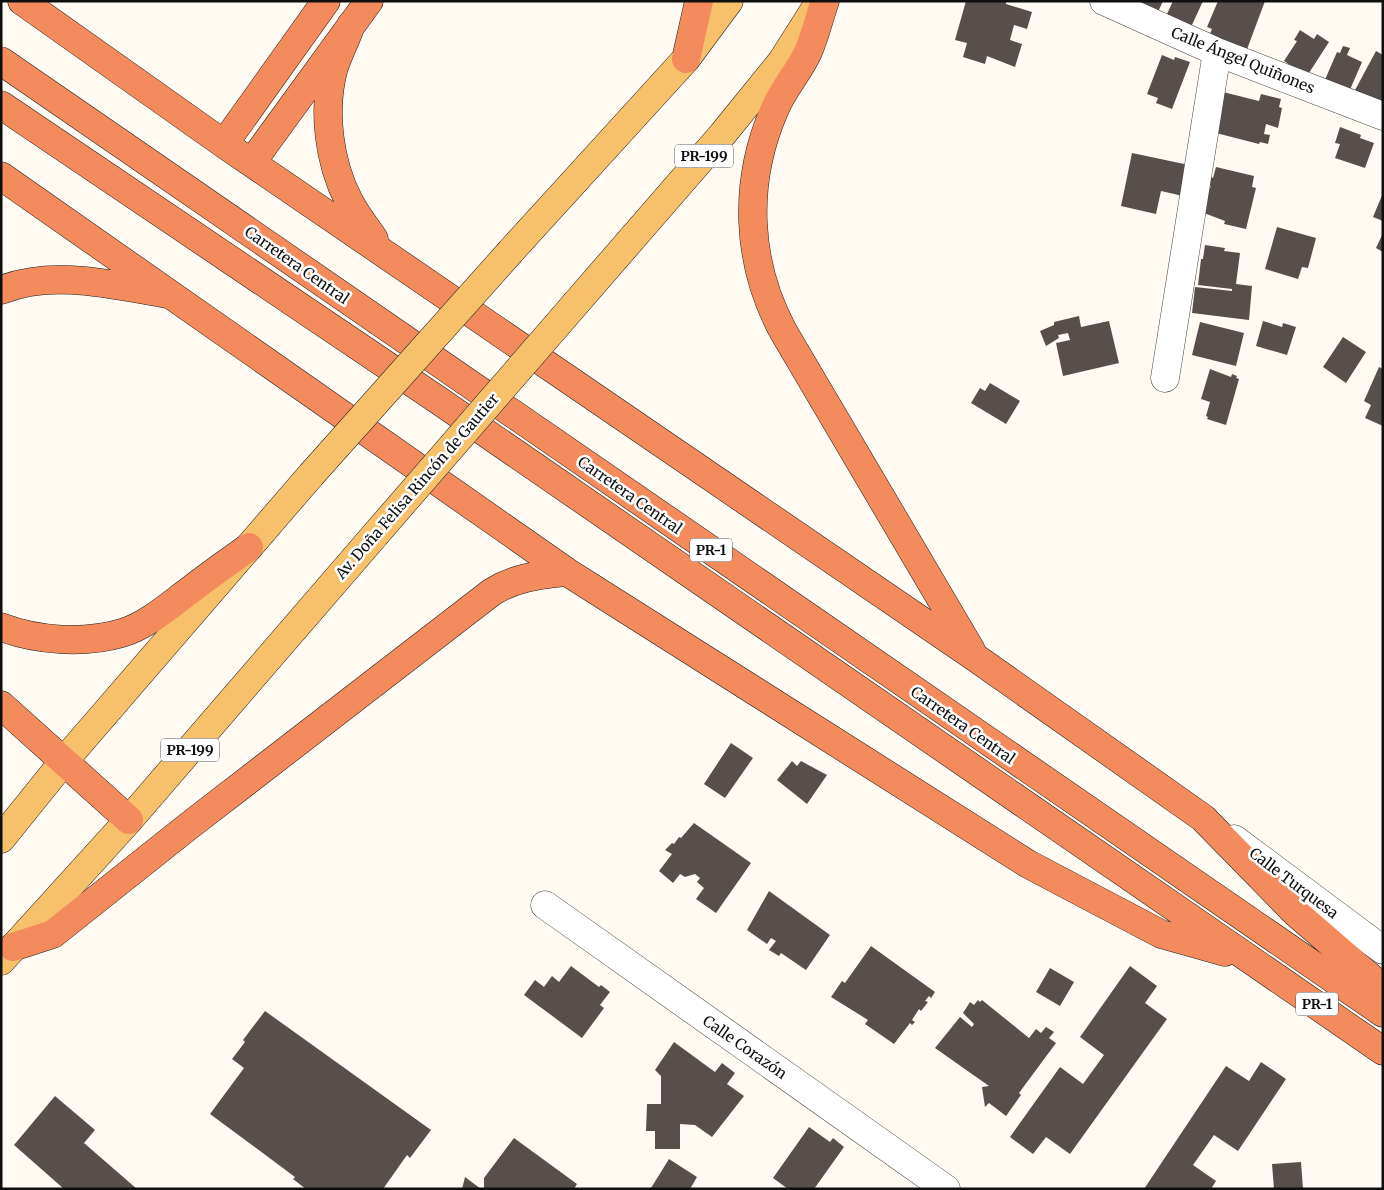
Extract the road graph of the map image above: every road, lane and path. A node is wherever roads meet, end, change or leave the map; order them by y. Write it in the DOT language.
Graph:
graph roads {
  1 [pos="22,1"];
  2 [pos="326,1"];
  3 [pos="369,1"];
  4 [pos="699,1"];
  5 [pos="729,1"];
  6 [pos="820,1"];
  7 [pos="825,1"];
  8 [pos="1104,1"];
  9 [pos="351,25"];
  10 [pos="1217,52"];
  11 [pos="686,59"];
  12 [pos="1,61"];
  13 [pos="1,105"];
  14 [pos="1383,116"];
  15 [pos="224,144"];
  16 [pos="252,162"];
  17 [pos="1,176"];
  18 [pos="382,251"];
  19 [pos="1,290"];
  20 [pos="174,295"];
  21 [pos="1165,378"];
  22 [pos="249,547"];
  23 [pos="567,572"];
  24 [pos="1,627"];
  25 [pos="976,658"];
  26 [pos="1,706"];
  27 [pos="64,761"];
  28 [pos="1203,818"];
  29 [pos="129,820"];
  30 [pos="1,839"];
  31 [pos="544,905"];
  32 [pos="1383,950"];
  33 [pos="7,954"];
  34 [pos="1250,959"];
  35 [pos="1383,990"];
  36 [pos="1383,1013"];
  37 [pos="1383,1051"];
  38 [pos="946,1189"];
  1 -- 15 [label="highway"];
  2 -- 15 [label="highway"];
  3 -- 9 [label="highway"];
  4 -- 11 [label="highway"];
  5 -- 11 [label="main road"];
  6 -- 29 [label="main road, Av. Doña Felisa Rincón de Gautier / PR-199, bridge"];
  7 -- 25 [label="highway"];
  8 -- 10 [label="street, Calle Ángel Quiñones"];
  9 -- 16 [label="highway"];
  9 -- 18 [label="highway"];
  10 -- 14 [label="street, Calle Ángel Quiñones"];
  10 -- 21 [label="street"];
  11 -- 22 [label="main road, bridge"];
  12 -- 36 [label="highway, Carretera Central / PR-1"];
  13 -- 34 [label="highway, Carretera Central / PR-1"];
  15 -- 16 [label="highway"];
  16 -- 18 [label="highway"];
  17 -- 20 [label="highway"];
  18 -- 25 [label="highway"];
  19 -- 20 [label="highway"];
  20 -- 23 [label="highway"];
  22 -- 24 [label="highway"];
  22 -- 27 [label="main road"];
  23 -- 33 [label="highway"];
  23 -- 34 [label="highway"];
  25 -- 28 [label="highway"];
  26 -- 27 [label="highway"];
  27 -- 29 [label="highway"];
  27 -- 30 [label="main road"];
  28 -- 32 [label="street, Calle Turquesa"];
  28 -- 35 [label="highway"];
  29 -- 33 [label="main road, Av. Doña Felisa Rincón de Gautier / PR-199"];
  31 -- 38 [label="street, Calle Corazón"];
  34 -- 37 [label="highway, Carretera Central / PR-1"];
}
